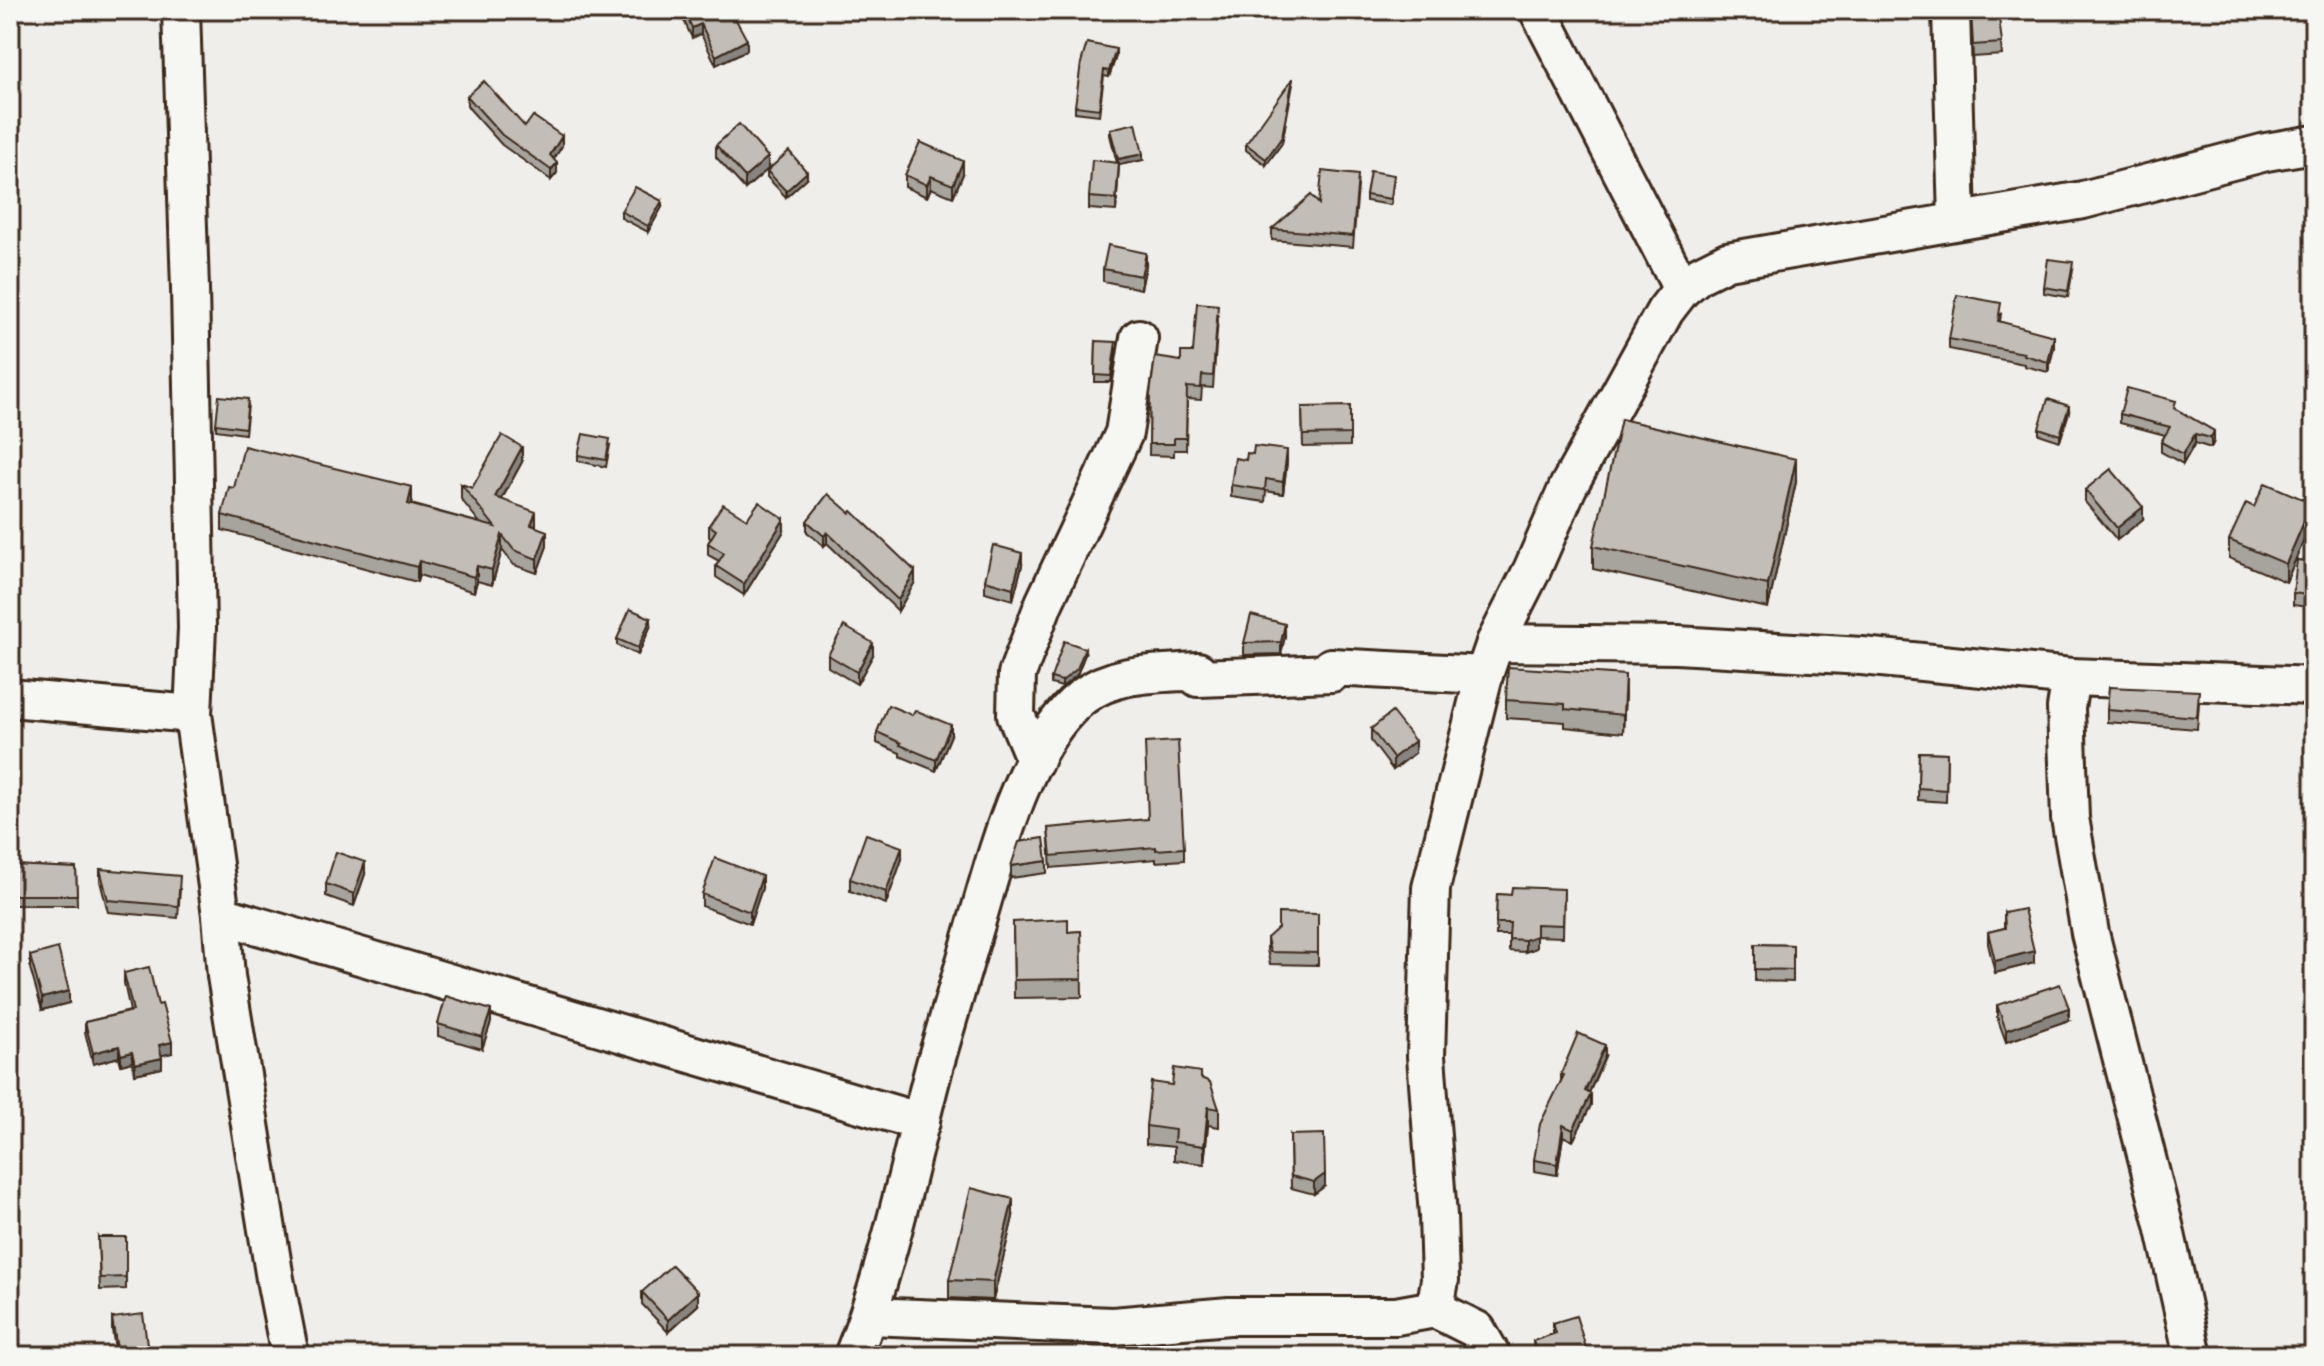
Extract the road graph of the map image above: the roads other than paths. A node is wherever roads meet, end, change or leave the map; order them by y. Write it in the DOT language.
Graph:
graph roads {
  1 [pos="181,10"];
  2 [pos="1538,10"];
  3 [pos="1951,10"];
  4 [pos="2314,144"];
  5 [pos="1957,220"];
  6 [pos="1682,289"];
  7 [pos="1139,338"];
  8 [pos="1489,659"];
  9 [pos="2071,677"];
  10 [pos="2314,686"];
  11 [pos="10,698"];
  12 [pos="193,714"];
  13 [pos="1035,760"];
  14 [pos="221,915"];
  15 [pos="921,1122"];
  16 [pos="1435,1309"];
  17 [pos="869,1316"];
  18 [pos="290,1356"];
  19 [pos="853,1356"];
  20 [pos="1492,1356"];
  21 [pos="2193,1356"];
  1 -- 12 [label="street"];
  2 -- 6 [label="street"];
  3 -- 5 [label="street"];
  4 -- 5 [label="street"];
  5 -- 6 [label="street"];
  6 -- 8 [label="street"];
  7 -- 13 [label="street"];
  8 -- 9 [label="street"];
  8 -- 13 [label="street"];
  8 -- 16 [label="street"];
  9 -- 10 [label="street"];
  9 -- 21 [label="street"];
  11 -- 12 [label="street"];
  12 -- 14 [label="street"];
  13 -- 15 [label="street"];
  14 -- 15 [label="street"];
  14 -- 18 [label="street"];
  15 -- 17 [label="street"];
  16 -- 17 [label="street"];
  16 -- 20 [label="street"];
  17 -- 19 [label="street"];
}
